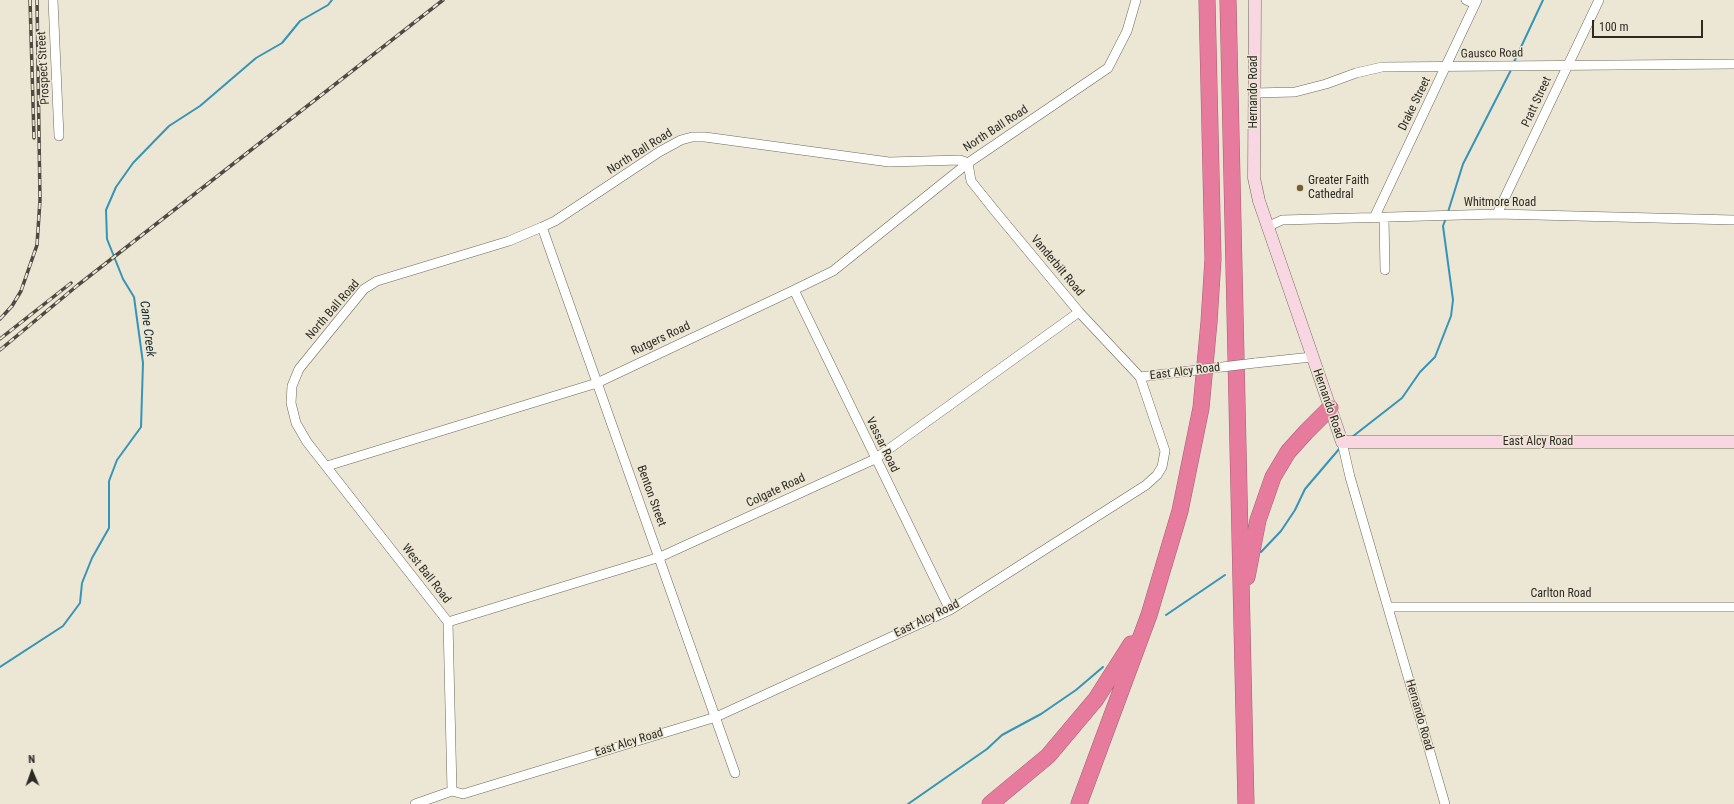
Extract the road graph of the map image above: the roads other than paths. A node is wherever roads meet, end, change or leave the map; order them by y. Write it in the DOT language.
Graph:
graph roads {
  1 [pos="53,0"];
  2 [pos="1136,0"];
  3 [pos="1201,0"];
  4 [pos="1207,0"];
  5 [pos="1228,0"];
  6 [pos="1255,0"];
  7 [pos="1466,0"];
  8 [pos="1599,0"];
  9 [pos="1476,2"];
  10 [pos="1207,31"];
  11 [pos="1734,64"];
  12 [pos="1567,65"];
  13 [pos="1447,67"];
  14 [pos="1254,93"];
  15 [pos="59,136"];
  16 [pos="968,163"];
  17 [pos="1497,214"];
  18 [pos="1379,218"];
  19 [pos="1734,220"];
  20 [pos="542,227"];
  21 [pos="1267,227"];
  22 [pos="1385,270"];
  23 [pos="794,290"];
  24 [pos="1079,312"];
  25 [pos="1312,357"];
  26 [pos="1140,377"];
  27 [pos="597,383"];
  28 [pos="291,403"];
  29 [pos="1330,408"];
  30 [pos="1342,442"];
  31 [pos="1734,442"];
  32 [pos="875,459"];
  33 [pos="327,466"];
  34 [pos="660,558"];
  35 [pos="1388,607"];
  36 [pos="1734,607"];
  37 [pos="950,610"];
  38 [pos="1242,610"];
  39 [pos="1149,615"];
  40 [pos="448,622"];
  41 [pos="716,717"];
  42 [pos="735,773"];
  43 [pos="452,791"];
  44 [pos="415,804"];
  45 [pos="990,804"];
  46 [pos="1079,804"];
  47 [pos="1246,804"];
  48 [pos="1445,804"];
  1 -- 15 [label="street, Prospect Street"];
  2 -- 16 [label="street, North Ball Road"];
  3 -- 10 [label="highway"];
  4 -- 10 [label="highway"];
  5 -- 38 [label="highway"];
  6 -- 14 [label="street, Hernando Road"];
  7 -- 9 [label="street"];
  8 -- 12 [label="street, Pratt Street"];
  9 -- 13 [label="street, Drake Street"];
  10 -- 39 [label="highway"];
  11 -- 12 [label="street, Gausco Road"];
  12 -- 13 [label="street, Gausco Road"];
  12 -- 17 [label="street, Pratt Street"];
  13 -- 14 [label="street, Gausco Road"];
  13 -- 18 [label="street, Drake Street"];
  14 -- 21 [label="street, Hernando Road"];
  16 -- 20 [label="street, North Ball Road"];
  16 -- 23 [label="street, Rutgers Road"];
  16 -- 24 [label="street, Vanderbilt Road"];
  17 -- 18 [label="street, Whitmore Road"];
  17 -- 19 [label="street, Whitmore Road"];
  18 -- 21 [label="street, Whitmore Road"];
  18 -- 22 [label="street"];
  20 -- 27 [label="street, Benton Street"];
  20 -- 28 [label="street, North Ball Road"];
  21 -- 25 [label="street, Hernando Road"];
  23 -- 27 [label="street, Rutgers Road"];
  23 -- 32 [label="street, Vassar Road"];
  24 -- 26 [label="street, Vanderbilt Road"];
  24 -- 32 [label="street, Colgate Road"];
  25 -- 26 [label="street, East Alcy Road, bridge"];
  25 -- 29 [label="street, Hernando Road"];
  26 -- 37 [label="street, East Alcy Road"];
  27 -- 33 [label="street, Rutgers Road"];
  27 -- 34 [label="street, Benton Street"];
  28 -- 33 [label="street, West Ball Road"];
  29 -- 30 [label="street, Hernando Road"];
  29 -- 38 [label="highway"];
  30 -- 31 [label="street, East Alcy Road"];
  30 -- 35 [label="street, Hernando Road"];
  32 -- 34 [label="street, Colgate Road"];
  32 -- 37 [label="street, Vassar Road"];
  33 -- 40 [label="street, West Ball Road"];
  34 -- 40 [label="street, Colgate Road"];
  34 -- 41 [label="street, Benton Street"];
  35 -- 36 [label="street, Carlton Road"];
  35 -- 48 [label="street, Hernando Road"];
  37 -- 41 [label="street, East Alcy Road"];
  38 -- 47 [label="highway"];
  39 -- 45 [label="highway"];
  39 -- 46 [label="highway"];
  40 -- 43 [label="street, West Ball Road"];
  41 -- 42 [label="street, Benton Street"];
  41 -- 43 [label="street, East Alcy Road"];
  43 -- 44 [label="street, East Alcy Road"];
}
